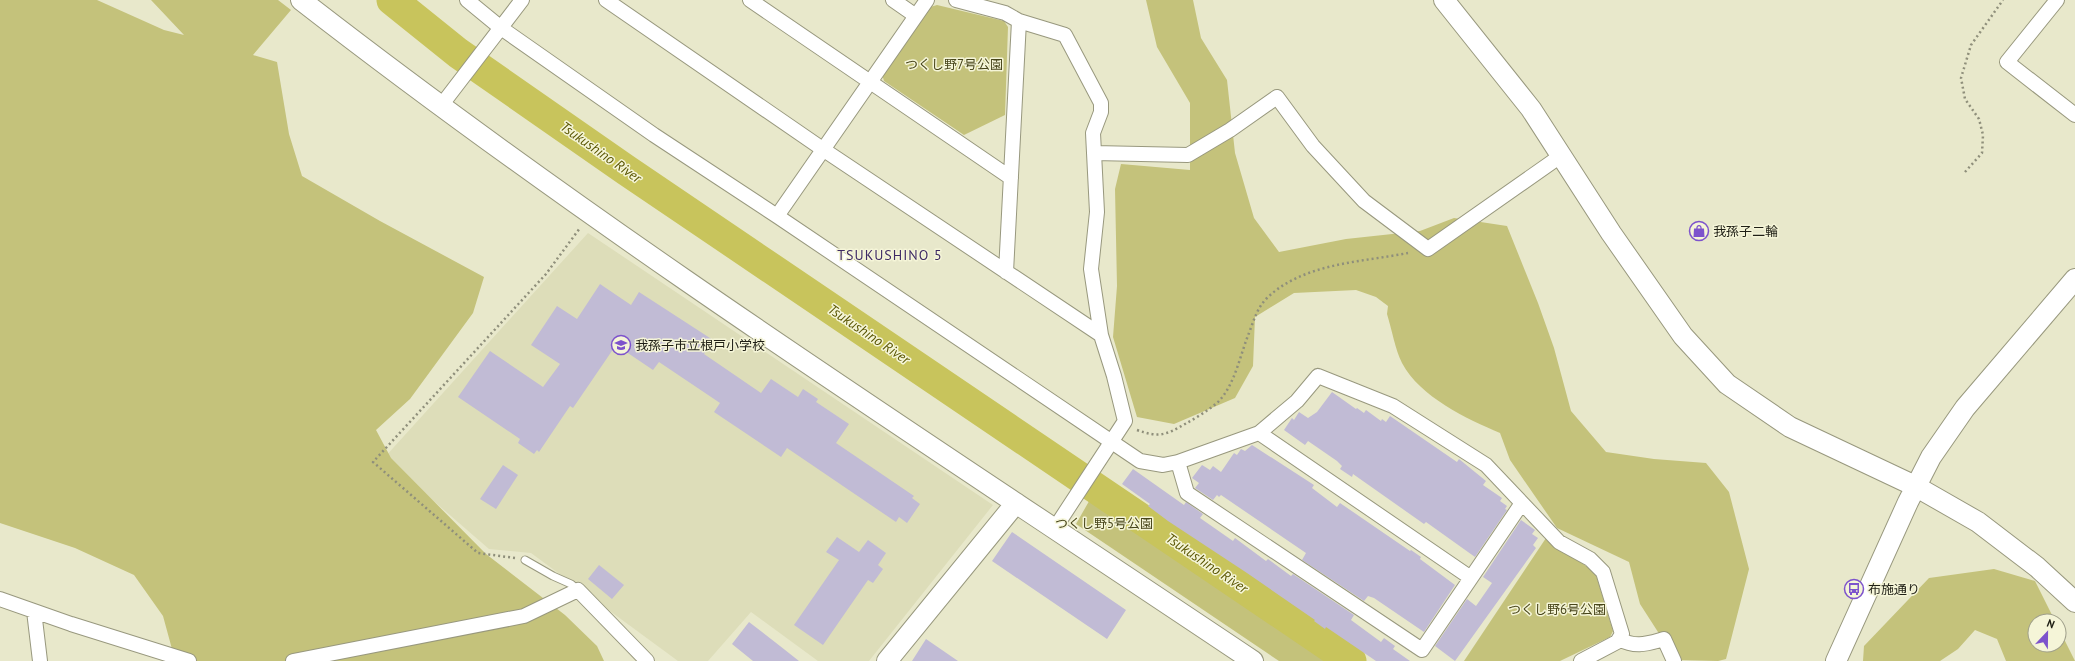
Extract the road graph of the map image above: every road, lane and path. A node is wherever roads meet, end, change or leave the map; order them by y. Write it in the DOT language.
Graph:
graph roads {
  1 [pos="301,0"];
  2 [pos="467,0"];
  3 [pos="522,0"];
  4 [pos="606,0"];
  5 [pos="750,0"];
  6 [pos="893,0"];
  7 [pos="927,0"];
  8 [pos="956,0"];
  9 [pos="1444,0"];
  10 [pos="2003,0"];
  11 [pos="2057,0"];
  12 [pos="916,16"];
  13 [pos="1019,21"];
  14 [pos="501,28"];
  15 [pos="871,82"];
  16 [pos="440,107"];
  17 [pos="2075,115"];
  18 [pos="824,150"];
  19 [pos="1094,153"];
  20 [pos="1562,155"];
  21 [pos="1965,172"];
  22 [pos="1011,178"];
  23 [pos="590,215"];
  24 [pos="778,216"];
  25 [pos="1428,249"];
  26 [pos="1006,272"];
  27 [pos="2075,279"];
  28 [pos="1101,335"];
  29 [pos="1125,421"];
  30 [pos="1259,433"];
  31 [pos="1112,441"];
  32 [pos="1178,462"];
  33 [pos="1915,486"];
  34 [pos="1016,503"];
  35 [pos="1522,503"];
  36 [pos="1055,528"];
  37 [pos="525,560"];
  38 [pos="1471,578"];
  39 [pos="578,590"];
  40 [pos="0,599"];
  41 [pos="2075,602"];
  42 [pos="34,611"];
  43 [pos="1619,639"];
  44 [pos="40,661"];
  45 [pos="189,661"];
  46 [pos="293,661"];
  47 [pos="647,661"];
  48 [pos="887,661"];
  49 [pos="1253,661"];
  50 [pos="1581,661"];
  51 [pos="1674,661"];
  52 [pos="1836,661"];
  1 -- 16 [label="street"];
  2 -- 14 [label="street"];
  3 -- 14 [label="street"];
  4 -- 18 [label="street"];
  5 -- 15 [label="street"];
  6 -- 12 [label="street"];
  7 -- 12 [label="street"];
  8 -- 13 [label="street"];
  9 -- 20 [label="street"];
  10 -- 21 [label="path"];
  11 -- 17 [label="street"];
  12 -- 15 [label="street"];
  13 -- 19 [label="street"];
  13 -- 22 [label="street"];
  14 -- 16 [label="street"];
  14 -- 24 [label="street"];
  15 -- 18 [label="street"];
  15 -- 22 [label="street"];
  16 -- 23 [label="street"];
  18 -- 24 [label="street"];
  18 -- 26 [label="street"];
  19 -- 25 [label="street"];
  19 -- 28 [label="street"];
  20 -- 25 [label="street"];
  20 -- 33 [label="street"];
  22 -- 26 [label="street"];
  23 -- 34 [label="street"];
  23 -- 37 [label="path"];
  24 -- 31 [label="street"];
  25 -- 29 [label="path"];
  26 -- 28 [label="street"];
  27 -- 33 [label="street"];
  28 -- 29 [label="street"];
  29 -- 31 [label="street"];
  30 -- 32 [label="street"];
  30 -- 35 [label="street"];
  30 -- 38 [label="street"];
  31 -- 32 [label="street"];
  31 -- 36 [label="street"];
  32 -- 38 [label="street"];
  33 -- 41 [label="street"];
  33 -- 52 [label="street"];
  34 -- 36 [label="street"];
  34 -- 48 [label="street"];
  35 -- 38 [label="street"];
  35 -- 43 [label="street"];
  36 -- 49 [label="street"];
  37 -- 39 [label="lane"];
  39 -- 46 [label="street"];
  39 -- 47 [label="street"];
  40 -- 42 [label="street"];
  42 -- 44 [label="street"];
  42 -- 45 [label="street"];
  43 -- 50 [label="street"];
  43 -- 51 [label="street"];
}
